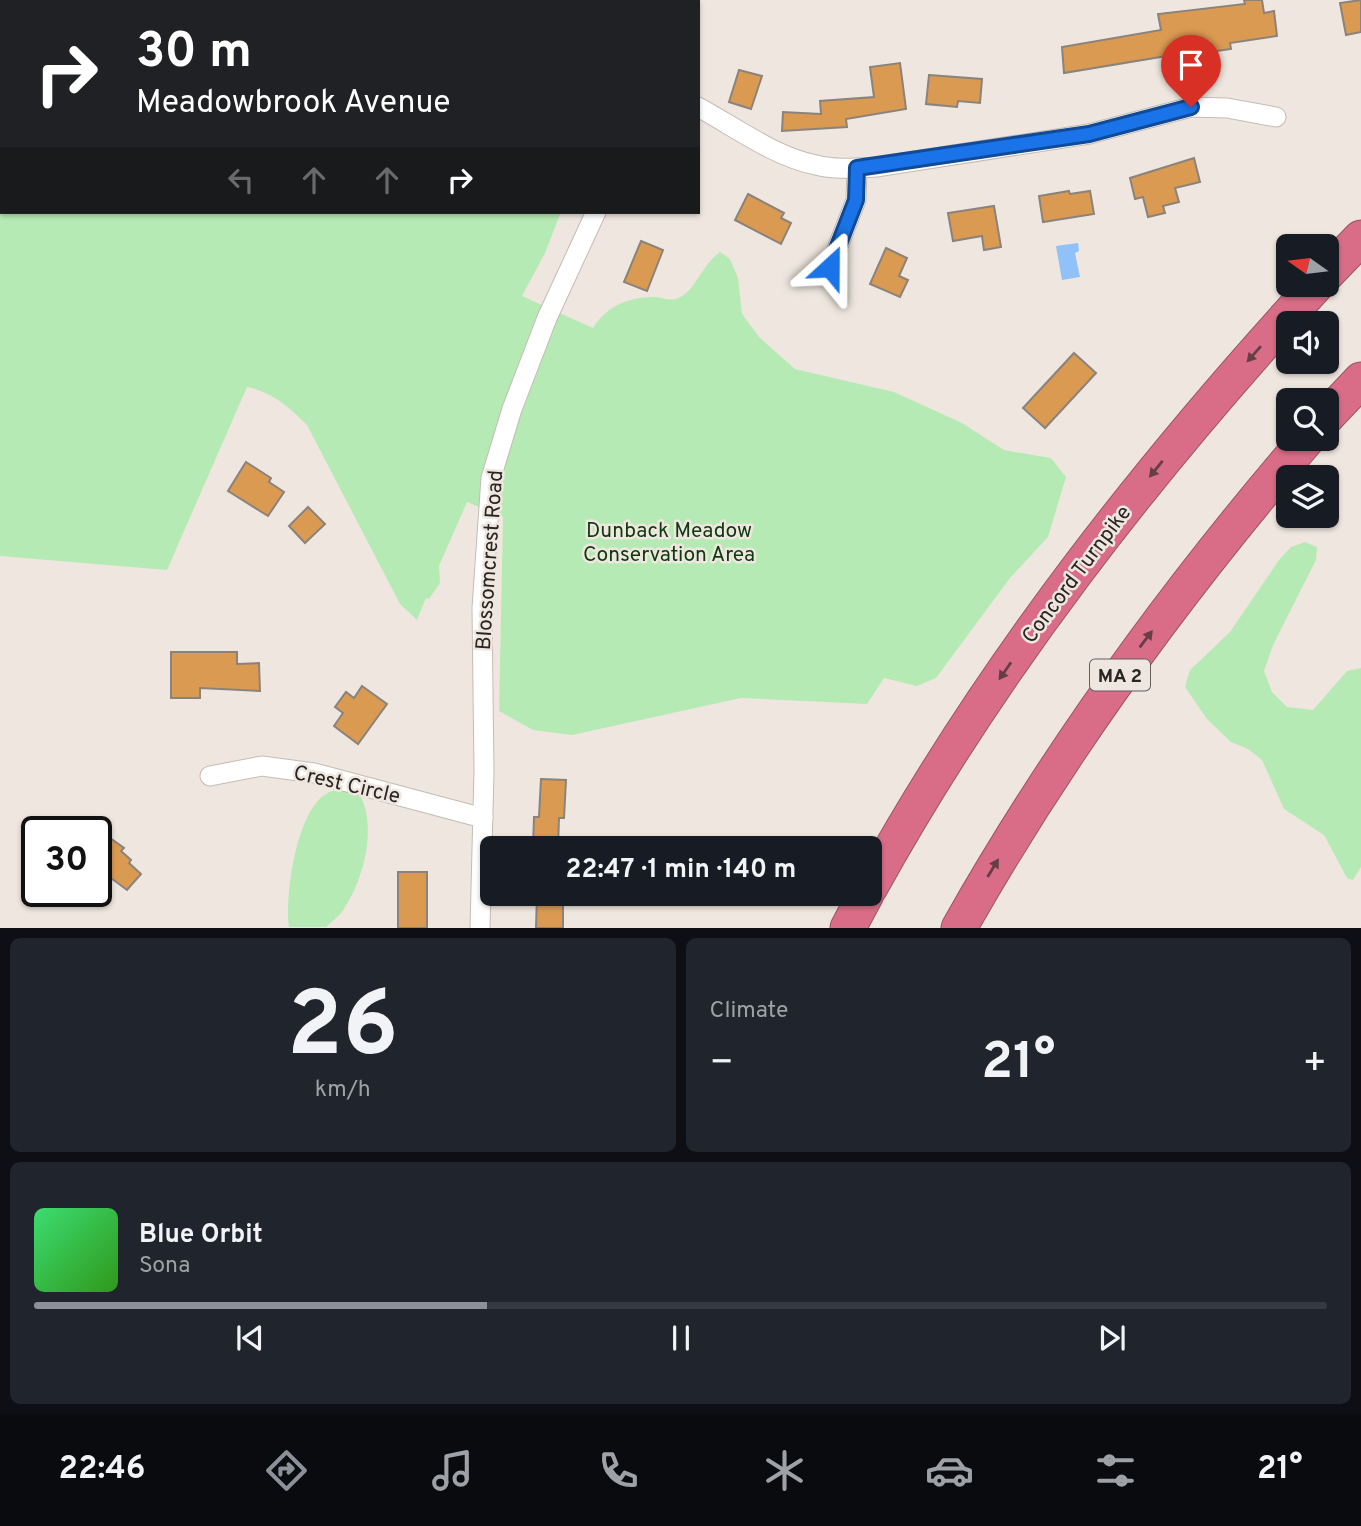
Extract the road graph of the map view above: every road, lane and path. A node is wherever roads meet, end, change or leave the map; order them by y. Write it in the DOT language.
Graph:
graph roads {
  1 [pos="700,108"];
  2 [pos="1276,117"];
  3 [pos="857,168"];
  4 [pos="595,214"];
  5 [pos="1361,238"];
  6 [pos="1339,261"];
  7 [pos="830,267"];
  8 [pos="1305,298"];
  9 [pos="1361,380"];
  10 [pos="1339,403"];
  11 [pos="1297,451"];
  12 [pos="210,776"];
  13 [pos="483,818"];
  14 [pos="882,867"];
  15 [pos="860,906"];
  16 [pos="480,928"];
  17 [pos="848,928"];
  18 [pos="958,928"];
  1 -- 3 [label="street"];
  2 -- 3 [label="street"];
  3 -- 7 [label="street"];
  4 -- 13 [label="street, Blossomcrest Road"];
  5 -- 6 [label="highway"];
  8 -- 14 [label="highway, Concord Turnpike, one-way"];
  9 -- 10 [label="highway"];
  18 -- 11 [label="highway, MA 2, one-way"];
  12 -- 13 [label="street, Crest Circle"];
  13 -- 16 [label="street, Blossomcrest Road"];
  15 -- 17 [label="highway"];
}
